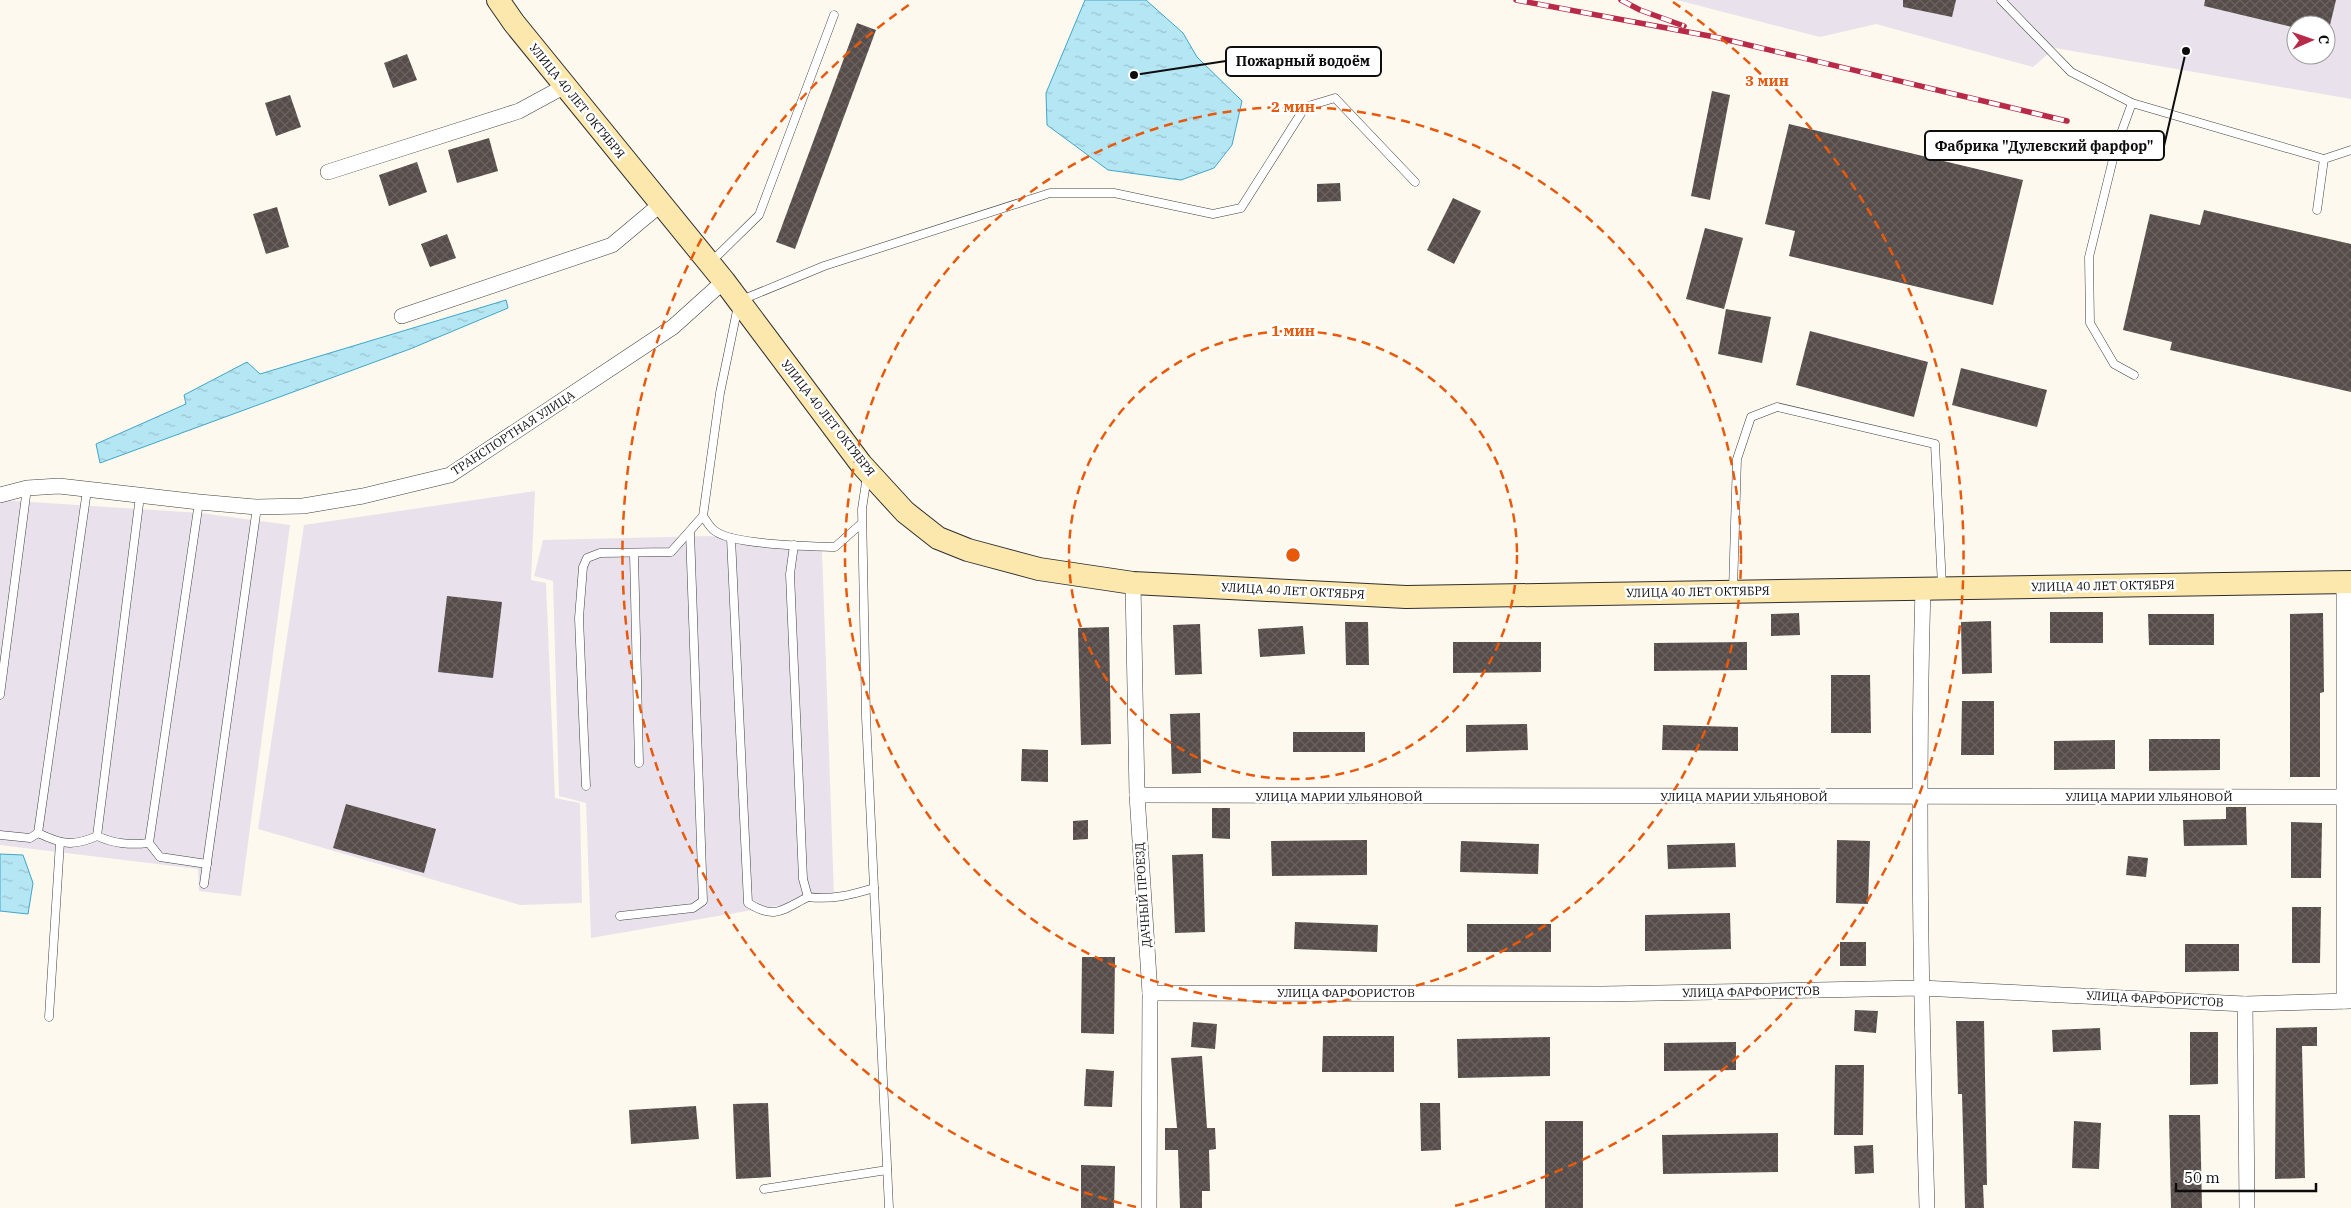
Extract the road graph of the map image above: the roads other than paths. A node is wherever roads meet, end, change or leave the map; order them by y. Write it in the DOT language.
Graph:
graph roads {
  1 [pos="498,0"];
  2 [pos="2001,0"];
  3 [pos="834,15"];
  4 [pos="565,86"];
  5 [pos="2132,103"];
  6 [pos="2351,150"];
  7 [pos="2324,159"];
  8 [pos="328,172"];
  9 [pos="1415,182"];
  10 [pos="661,204"];
  11 [pos="2317,210"];
  12 [pos="709,264"];
  13 [pos="724,281"];
  14 [pos="739,301"];
  15 [pos="402,316"];
  16 [pos="2134,375"];
  17 [pos="868,472"];
  18 [pos="27,488"];
  19 [pos="87,490"];
  20 [pos="0,495"];
  21 [pos="140,496"];
  22 [pos="199,502"];
  23 [pos="257,507"];
  24 [pos="703,516"];
  25 [pos="862,523"];
  26 [pos="690,532"];
  27 [pos="731,538"];
  28 [pos="794,545"];
  29 [pos="634,554"];
  30 [pos="2347,582"];
  31 [pos="1133,583"];
  32 [pos="1932,588"];
  33 [pos="1733,591"];
  34 [pos="0,695"];
  35 [pos="639,763"];
  36 [pos="586,786"];
  37 [pos="1137,795"];
  38 [pos="2347,797"];
  39 [pos="1920,798"];
  40 [pos="38,833"];
  41 [pos="0,836"];
  42 [pos="96,836"];
  43 [pos="60,842"];
  44 [pos="149,843"];
  45 [pos="207,864"];
  46 [pos="204,884"];
  47 [pos="874,888"];
  48 [pos="808,897"];
  49 [pos="620,916"];
  50 [pos="1921,988"];
  51 [pos="1150,992"];
  52 [pos="2348,1001"];
  53 [pos="2245,1004"];
  54 [pos="49,1016"];
  55 [pos="887,1170"];
  56 [pos="764,1189"];
  57 [pos="889,1208"];
  58 [pos="1149,1208"];
  59 [pos="1927,1208"];
  60 [pos="2247,1208"];
  1 -- 4 [label="street, УЛИЦА 40 ЛЕТ ОКТЯБРЯ"];
  2 -- 5 [label="lane"];
  3 -- 12 [label="lane"];
  4 -- 8 [label="street"];
  4 -- 10 [label="street, УЛИЦА 40 ЛЕТ ОКТЯБРЯ"];
  5 -- 7 [label="lane"];
  5 -- 16 [label="lane"];
  6 -- 7 [label="lane"];
  7 -- 11 [label="lane"];
  9 -- 14 [label="lane"];
  10 -- 12 [label="street, УЛИЦА 40 ЛЕТ ОКТЯБРЯ"];
  10 -- 15 [label="street"];
  12 -- 13 [label="street, УЛИЦА 40 ЛЕТ ОКТЯБРЯ"];
  13 -- 14 [label="street, УЛИЦА 40 ЛЕТ ОКТЯБРЯ"];
  13 -- 23 [label="street, ТРАНСПОРТНАЯ УЛИЦА"];
  14 -- 17 [label="street, УЛИЦА 40 ЛЕТ ОКТЯБРЯ"];
  14 -- 24 [label="lane"];
  17 -- 25 [label="lane"];
  17 -- 31 [label="street, УЛИЦА 40 ЛЕТ ОКТЯБРЯ"];
  18 -- 19 [label="street, ТРАНСПОРТНАЯ УЛИЦА"];
  18 -- 20 [label="street, ТРАНСПОРТНАЯ УЛИЦА"];
  18 -- 34 [label="lane"];
  19 -- 21 [label="street, ТРАНСПОРТНАЯ УЛИЦА"];
  19 -- 40 [label="lane"];
  21 -- 22 [label="street, ТРАНСПОРТНАЯ УЛИЦА"];
  21 -- 42 [label="lane"];
  22 -- 23 [label="street, ТРАНСПОРТНАЯ УЛИЦА"];
  22 -- 44 [label="lane"];
  23 -- 45 [label="lane"];
  24 -- 26 [label="lane"];
  24 -- 27 [label="lane"];
  25 -- 28 [label="lane"];
  25 -- 47 [label="lane"];
  26 -- 29 [label="lane"];
  26 -- 49 [label="lane"];
  27 -- 28 [label="lane"];
  27 -- 48 [label="lane"];
  28 -- 48 [label="lane"];
  29 -- 35 [label="lane"];
  29 -- 36 [label="lane"];
  30 -- 32 [label="street, УЛИЦА 40 ЛЕТ ОКТЯБРЯ"];
  30 -- 38 [label="street"];
  31 -- 33 [label="street, УЛИЦА 40 ЛЕТ ОКТЯБРЯ"];
  31 -- 37 [label="street, ДАЧНЫЙ ПРОЕЗД"];
  32 -- 33 [label="street, УЛИЦА 40 ЛЕТ ОКТЯБРЯ"];
  32 -- 33 [label="lane"];
  32 -- 39 [label="street"];
  37 -- 39 [label="street, УЛИЦА МАРИИ УЛЬЯНОВОЙ"];
  37 -- 51 [label="street, ДАЧНЫЙ ПРОЕЗД"];
  38 -- 39 [label="street, УЛИЦА МАРИИ УЛЬЯНОВОЙ"];
  38 -- 52 [label="street"];
  39 -- 50 [label="street"];
  40 -- 41 [label="lane"];
  40 -- 43 [label="lane"];
  42 -- 43 [label="lane"];
  42 -- 44 [label="lane"];
  43 -- 54 [label="lane"];
  44 -- 45 [label="lane"];
  45 -- 46 [label="lane"];
  47 -- 48 [label="lane"];
  47 -- 55 [label="lane"];
  50 -- 51 [label="street, УЛИЦА ФАРФОРИСТОВ"];
  50 -- 53 [label="street, УЛИЦА ФАРФОРИСТОВ"];
  50 -- 59 [label="street"];
  51 -- 58 [label="street, ДАЧНЫЙ ПРОЕЗД"];
  52 -- 53 [label="street, УЛИЦА ФАРФОРИСТОВ"];
  53 -- 60 [label="street"];
  55 -- 56 [label="lane"];
  55 -- 57 [label="lane"];
}
